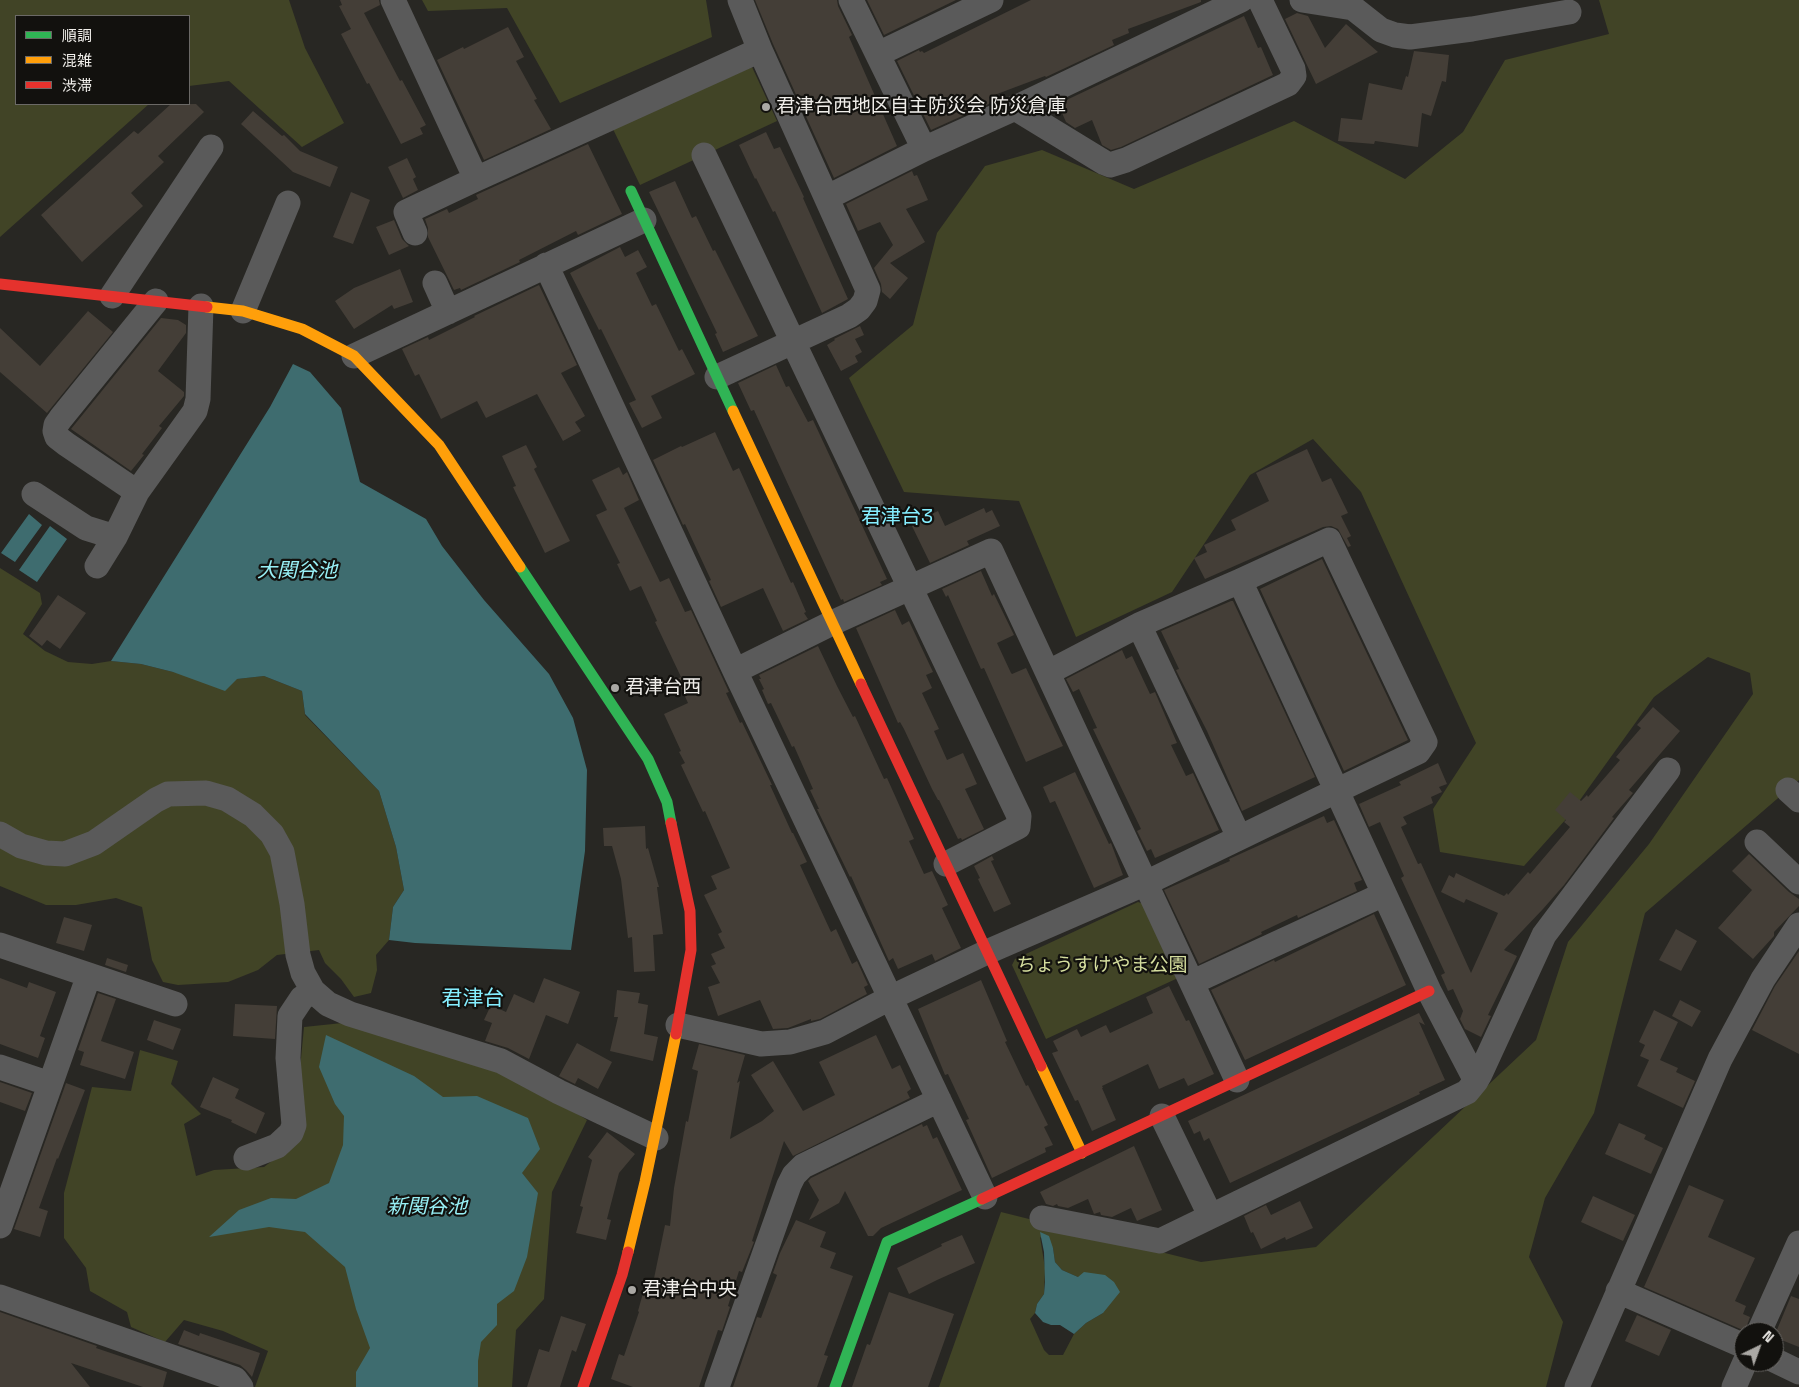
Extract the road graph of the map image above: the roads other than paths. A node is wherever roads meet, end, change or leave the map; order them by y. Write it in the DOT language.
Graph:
graph roads {
  1 [pos="393,0"];
  2 [pos="740,0"];
  3 [pos="851,0"];
  4 [pos="991,0"];
  5 [pos="1242,0"];
  6 [pos="1260,0"];
  7 [pos="1302,0"];
  8 [pos="1569,12"];
  9 [pos="760,50"];
  10 [pos="878,54"];
  11 [pos="1015,108"];
  12 [pos="211,147"];
  13 [pos="924,149"];
  14 [pos="704,155"];
  15 [pos="476,179"];
  16 [pos="631,191"];
  17 [pos="828,197"];
  18 [pos="288,203"];
  19 [pos="644,220"];
  20 [pos="416,233"];
  21 [pos="546,266"];
  22 [pos="435,283"];
  23 [pos="0,284"];
  24 [pos="112,296"];
  25 [pos="156,301"];
  26 [pos="200,306"];
  27 [pos="243,311"];
  28 [pos="448,312"];
  29 [pos="793,341"];
  30 [pos="354,356"];
  31 [pos="717,377"];
  32 [pos="137,492"];
  33 [pos="34,494"];
  34 [pos="115,536"];
  35 [pos="97,566"];
  36 [pos="1240,581"];
  37 [pos="911,588"];
  38 [pos="832,623"];
  39 [pos="1139,625"];
  40 [pos="734,671"];
  41 [pos="1049,672"];
  42 [pos="1668,770"];
  43 [pos="1336,791"];
  44 [pos="0,834"];
  45 [pos="1239,837"];
  46 [pos="1757,842"];
  47 [pos="946,864"];
  48 [pos="1799,882"];
  49 [pos="1146,883"];
  50 [pos="1384,894"];
  51 [pos="1799,925"];
  52 [pos="0,945"];
  53 [pos="988,952"];
  54 [pos="88,975"];
  55 [pos="1193,982"];
  56 [pos="313,991"];
  57 [pos="1429,991"];
  58 [pos="890,998"];
  59 [pos="174,1004"];
  60 [pos="678,1026"];
  61 [pos="0,1067"];
  62 [pos="1237,1080"];
  63 [pos="1476,1082"];
  64 [pos="50,1084"];
  65 [pos="939,1100"];
  66 [pos="1162,1116"];
  67 [pos="656,1138"];
  68 [pos="1082,1153"];
  69 [pos="246,1158"];
  70 [pos="7,1183"];
  71 [pos="985,1197"];
  72 [pos="1210,1215"];
  73 [pos="1042,1218"];
  74 [pos="0,1226"];
  75 [pos="1799,1244"];
  76 [pos="1618,1292"];
  77 [pos="0,1297"];
  78 [pos="1764,1322"];
  79 [pos="1734,1342"];
  80 [pos="1784,1365"];
  81 [pos="1741,1372"];
  82 [pos="1799,1372"];
  83 [pos="241,1387"];
  84 [pos="584,1387"];
  85 [pos="717,1387"];
  86 [pos="835,1387"];
  87 [pos="1577,1387"];
  88 [pos="1734,1387"];
  1 -- 15 [label="street"];
  2 -- 9 [label="street"];
  3 -- 10 [label="street"];
  4 -- 10 [label="street"];
  5 -- 11 [label="street"];
  6 -- 11 [label="street"];
  7 -- 8 [label="street"];
  9 -- 15 [label="street"];
  9 -- 17 [label="street"];
  10 -- 13 [label="street"];
  11 -- 13 [label="street"];
  12 -- 24 [label="street"];
  13 -- 17 [label="street"];
  14 -- 29 [label="street"];
  15 -- 20 [label="street"];
  16 -- 19 [label="street"];
  17 -- 29 [label="street"];
  18 -- 27 [label="street"];
  19 -- 21 [label="street"];
  19 -- 31 [label="street"];
  21 -- 28 [label="street"];
  21 -- 40 [label="street"];
  22 -- 28 [label="street"];
  23 -- 24 [label="street"];
  24 -- 25 [label="street"];
  25 -- 26 [label="street"];
  25 -- 32 [label="street"];
  26 -- 27 [label="street"];
  26 -- 32 [label="street"];
  27 -- 30 [label="street"];
  28 -- 30 [label="street"];
  29 -- 31 [label="street"];
  29 -- 37 [label="street"];
  30 -- 60 [label="street"];
  31 -- 38 [label="street"];
  32 -- 34 [label="street"];
  33 -- 34 [label="street"];
  34 -- 35 [label="street"];
  36 -- 39 [label="street"];
  36 -- 43 [label="street"];
  36 -- 43 [label="street"];
  37 -- 38 [label="street"];
  37 -- 41 [label="street"];
  37 -- 47 [label="street"];
  38 -- 40 [label="street"];
  38 -- 47 [label="street"];
  39 -- 41 [label="street"];
  39 -- 45 [label="street"];
  40 -- 58 [label="street"];
  41 -- 49 [label="street"];
  42 -- 63 [label="street"];
  43 -- 45 [label="street"];
  43 -- 50 [label="street"];
  44 -- 56 [label="street"];
  45 -- 49 [label="street"];
  46 -- 48 [label="street"];
  47 -- 53 [label="street"];
  49 -- 53 [label="street"];
  49 -- 55 [label="street"];
  50 -- 55 [label="street"];
  50 -- 57 [label="street"];
  51 -- 76 [label="street"];
  52 -- 54 [label="street"];
  53 -- 58 [label="street"];
  53 -- 68 [label="street"];
  54 -- 59 [label="street"];
  54 -- 64 [label="street"];
  55 -- 62 [label="street"];
  56 -- 67 [label="street"];
  56 -- 69 [label="street"];
  57 -- 62 [label="street"];
  57 -- 63 [label="street"];
  58 -- 60 [label="street"];
  58 -- 65 [label="street"];
  60 -- 67 [label="street"];
  61 -- 64 [label="street"];
  62 -- 66 [label="street"];
  63 -- 72 [label="street"];
  64 -- 70 [label="street"];
  65 -- 71 [label="street"];
  65 -- 85 [label="street"];
  66 -- 68 [label="street"];
  66 -- 72 [label="street"];
  67 -- 84 [label="street"];
  68 -- 71 [label="street"];
  70 -- 74 [label="street"];
  71 -- 86 [label="street"];
  72 -- 73 [label="street"];
  75 -- 78 [label="street"];
  76 -- 79 [label="street"];
  76 -- 87 [label="street"];
  77 -- 83 [label="street"];
  80 -- 82 [label="street"];
  81 -- 88 [label="street"];
}
